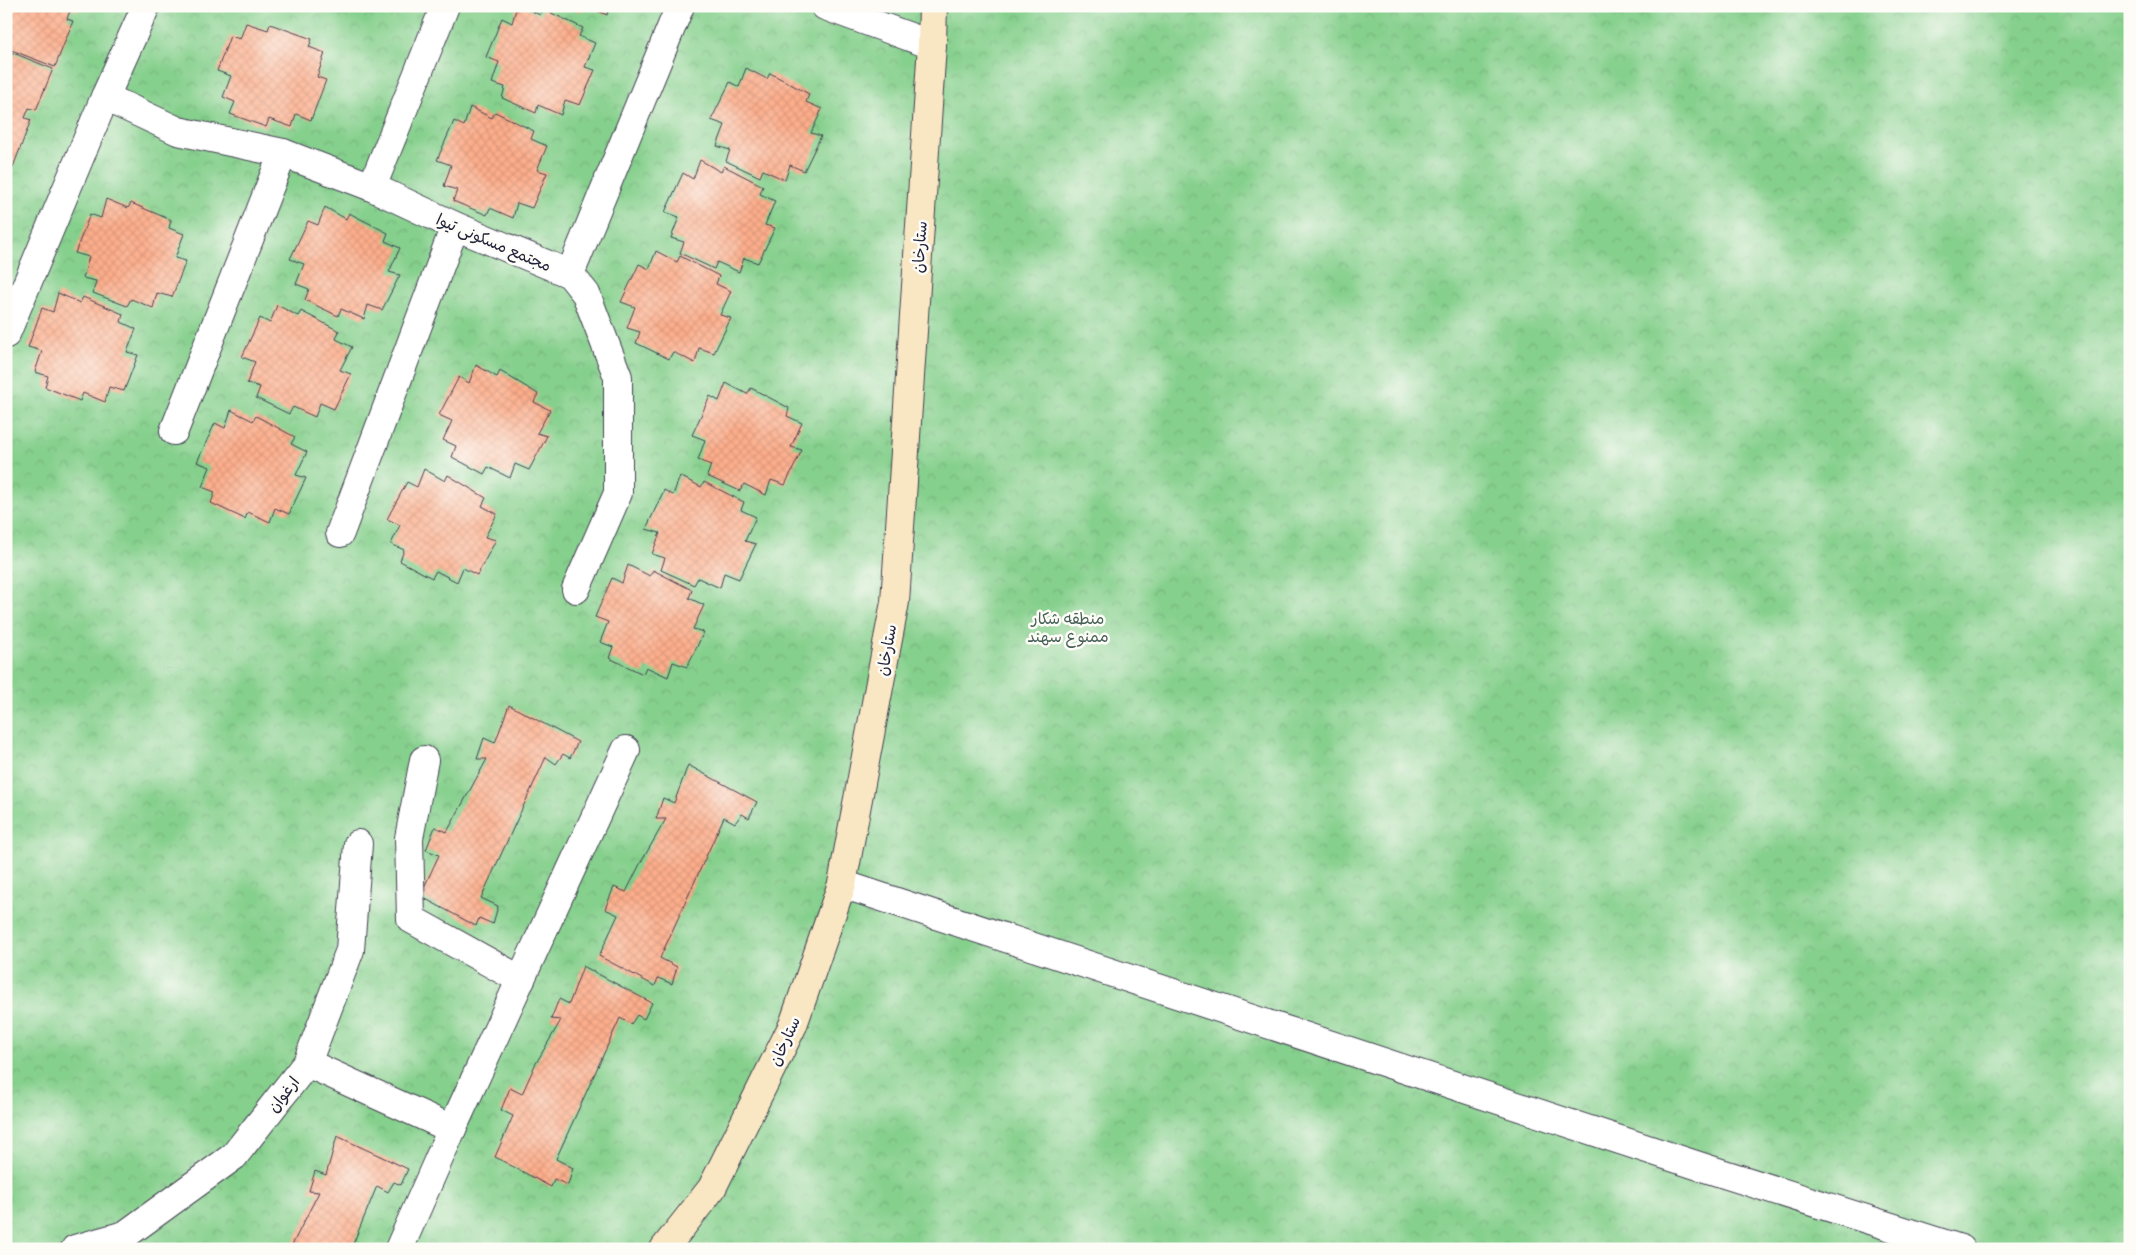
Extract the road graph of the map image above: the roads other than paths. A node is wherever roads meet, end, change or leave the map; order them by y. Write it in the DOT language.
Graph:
graph roads {
  1 [pos="146,6"];
  2 [pos="445,6"];
  3 [pos="680,6"];
  4 [pos="825,6"];
  5 [pos="933,6"];
  6 [pos="932,45"];
  7 [pos="105,97"];
  8 [pos="283,152"];
  9 [pos="372,187"];
  10 [pos="455,226"];
  11 [pos="570,274"];
  12 [pos="6,334"];
  13 [pos="174,431"];
  14 [pos="340,534"];
  15 [pos="576,588"];
  16 [pos="626,750"];
  17 [pos="424,760"];
  18 [pos="358,844"];
  19 [pos="842,884"];
  20 [pos="521,980"];
  21 [pos="307,1063"];
  22 [pos="452,1129"];
  23 [pos="75,1249"];
  24 [pos="399,1249"];
  25 [pos="664,1249"];
  26 [pos="1961,1249"];
  1 -- 7 [label="street"];
  2 -- 9 [label="street"];
  3 -- 11 [label="street"];
  4 -- 6 [label="street"];
  5 -- 6 [label="street, ستارخان"];
  6 -- 19 [label="street, ستارخان"];
  7 -- 8 [label="street, مجتمع مسکونی تیوا"];
  7 -- 12 [label="street"];
  8 -- 9 [label="street, مجتمع مسکونی تیوا"];
  8 -- 13 [label="street"];
  9 -- 10 [label="street, مجتمع مسکونی تیوا"];
  10 -- 11 [label="street, مجتمع مسکونی تیوا"];
  10 -- 14 [label="street"];
  11 -- 15 [label="street, مجتمع مسکونی تیوا"];
  16 -- 20 [label="street"];
  17 -- 20 [label="street"];
  18 -- 21 [label="street, ارغوان"];
  19 -- 25 [label="street, ستارخان"];
  19 -- 26 [label="street"];
  20 -- 22 [label="street"];
  21 -- 22 [label="street"];
  21 -- 23 [label="street, ارغوان"];
  22 -- 24 [label="street"];
}
